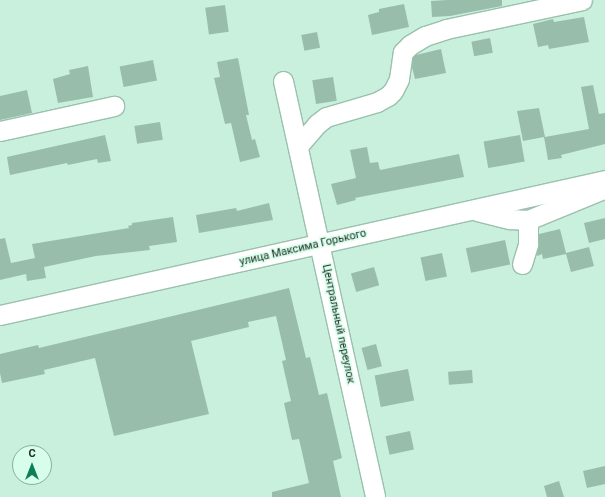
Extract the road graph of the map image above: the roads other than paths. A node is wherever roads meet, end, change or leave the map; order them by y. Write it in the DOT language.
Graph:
graph roads {
  1 [pos="582,0"];
  2 [pos="284,81"];
  3 [pos="114,106"];
  4 [pos="0,131"];
  5 [pos="298,146"];
  6 [pos="605,180"];
  7 [pos="605,189"];
  8 [pos="471,210"];
  9 [pos="528,220"];
  10 [pos="320,244"];
  11 [pos="522,264"];
  12 [pos="0,316"];
  13 [pos="375,497"];
  1 -- 5 [label="street"];
  2 -- 5 [label="street, Центральный переулок"];
  3 -- 4 [label="street"];
  5 -- 10 [label="street, Центральный переулок"];
  6 -- 8 [label="street, улица Максима Горького"];
  7 -- 9 [label="street"];
  8 -- 9 [label="street"];
  8 -- 10 [label="street, улица Максима Горького"];
  9 -- 11 [label="street"];
  10 -- 12 [label="street, улица Максима Горького"];
  10 -- 13 [label="street, Центральный переулок"];
}
